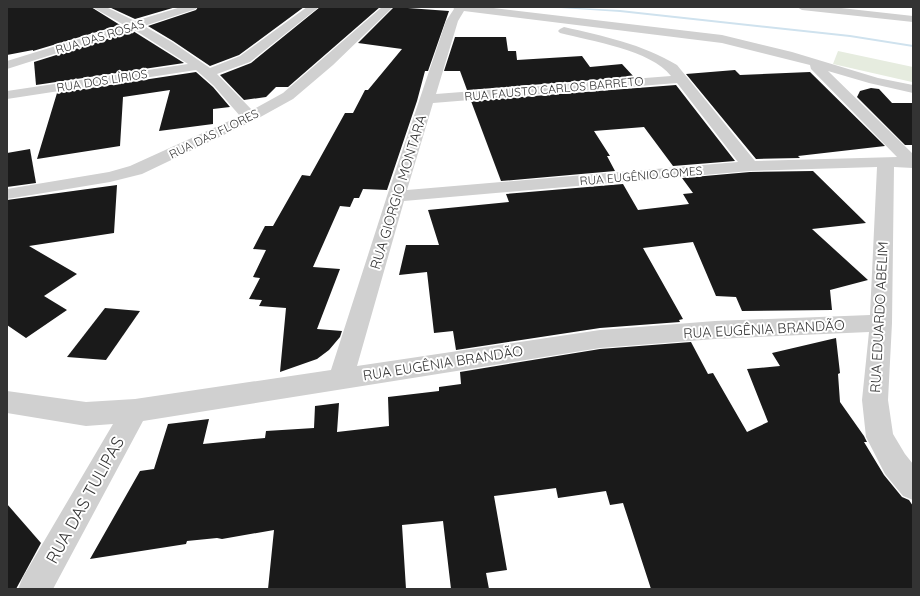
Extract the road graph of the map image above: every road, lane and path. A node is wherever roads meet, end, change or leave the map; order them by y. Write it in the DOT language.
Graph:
graph roads {
  1 [pos="97,7"];
  2 [pos="192,7"];
  3 [pos="314,7"];
  4 [pos="388,7"];
  5 [pos="459,7"];
  6 [pos="802,7"];
  7 [pos="478,11"];
  8 [pos="913,19"];
  9 [pos="137,25"];
  10 [pos="810,61"];
  11 [pos="7,66"];
  12 [pos="203,70"];
  13 [pos="680,79"];
  14 [pos="838,86"];
  15 [pos="899,87"];
  16 [pos="913,89"];
  17 [pos="7,95"];
  18 [pos="428,99"];
  19 [pos="250,117"];
  20 [pos="886,162"];
  21 [pos="912,162"];
  22 [pos="750,166"];
  23 [pos="7,194"];
  24 [pos="396,196"];
  25 [pos="881,323"];
  26 [pos="341,379"];
  27 [pos="7,402"];
  28 [pos="135,411"];
  29 [pos="913,486"];
  30 [pos="35,589"];
  1 -- 9 [label="street"];
  2 -- 9 [label="street, RUA DAS ROSAS"];
  3 -- 12 [label="street, RUA DOS LÍRIOS"];
  4 -- 19 [label="street, RUA DAS FLORES"];
  5 -- 7 [label="street"];
  5 -- 18 [label="street, RUA GIORGIO MONTARA"];
  6 -- 8 [label="street"];
  7 -- 10 [label="street"];
  7 -- 13 [label="street"];
  9 -- 11 [label="street, RUA DAS ROSAS"];
  9 -- 12 [label="street"];
  10 -- 14 [label="street"];
  10 -- 15 [label="street"];
  12 -- 17 [label="street, RUA DOS LÍRIOS"];
  12 -- 19 [label="street"];
  13 -- 18 [label="street, RUA FAUSTO CARLOS BARRETO"];
  13 -- 22 [label="street"];
  14 -- 15 [label="street"];
  14 -- 21 [label="street"];
  15 -- 16 [label="street"];
  18 -- 24 [label="street, RUA GIORGIO MONTARA"];
  19 -- 23 [label="street, RUA DAS FLORES"];
  20 -- 21 [label="street"];
  20 -- 22 [label="street, RUA EUGÊNIO GOMES"];
  20 -- 25 [label="street, RUA EDUARDO ABELIM"];
  22 -- 24 [label="street, RUA EUGÊNIO GOMES"];
  24 -- 26 [label="street, RUA GIORGIO MONTARA"];
  25 -- 26 [label="street, RUA EUGÊNIA BRANDÃO"];
  25 -- 29 [label="street, RUA EDUARDO ABELIM"];
  26 -- 28 [label="street, RUA EUGÊNIA BRANDÃO"];
  27 -- 28 [label="street, RUA EUGÊNIA BRANDÃO"];
  28 -- 30 [label="street, RUA DAS TULIPAS"];
}
